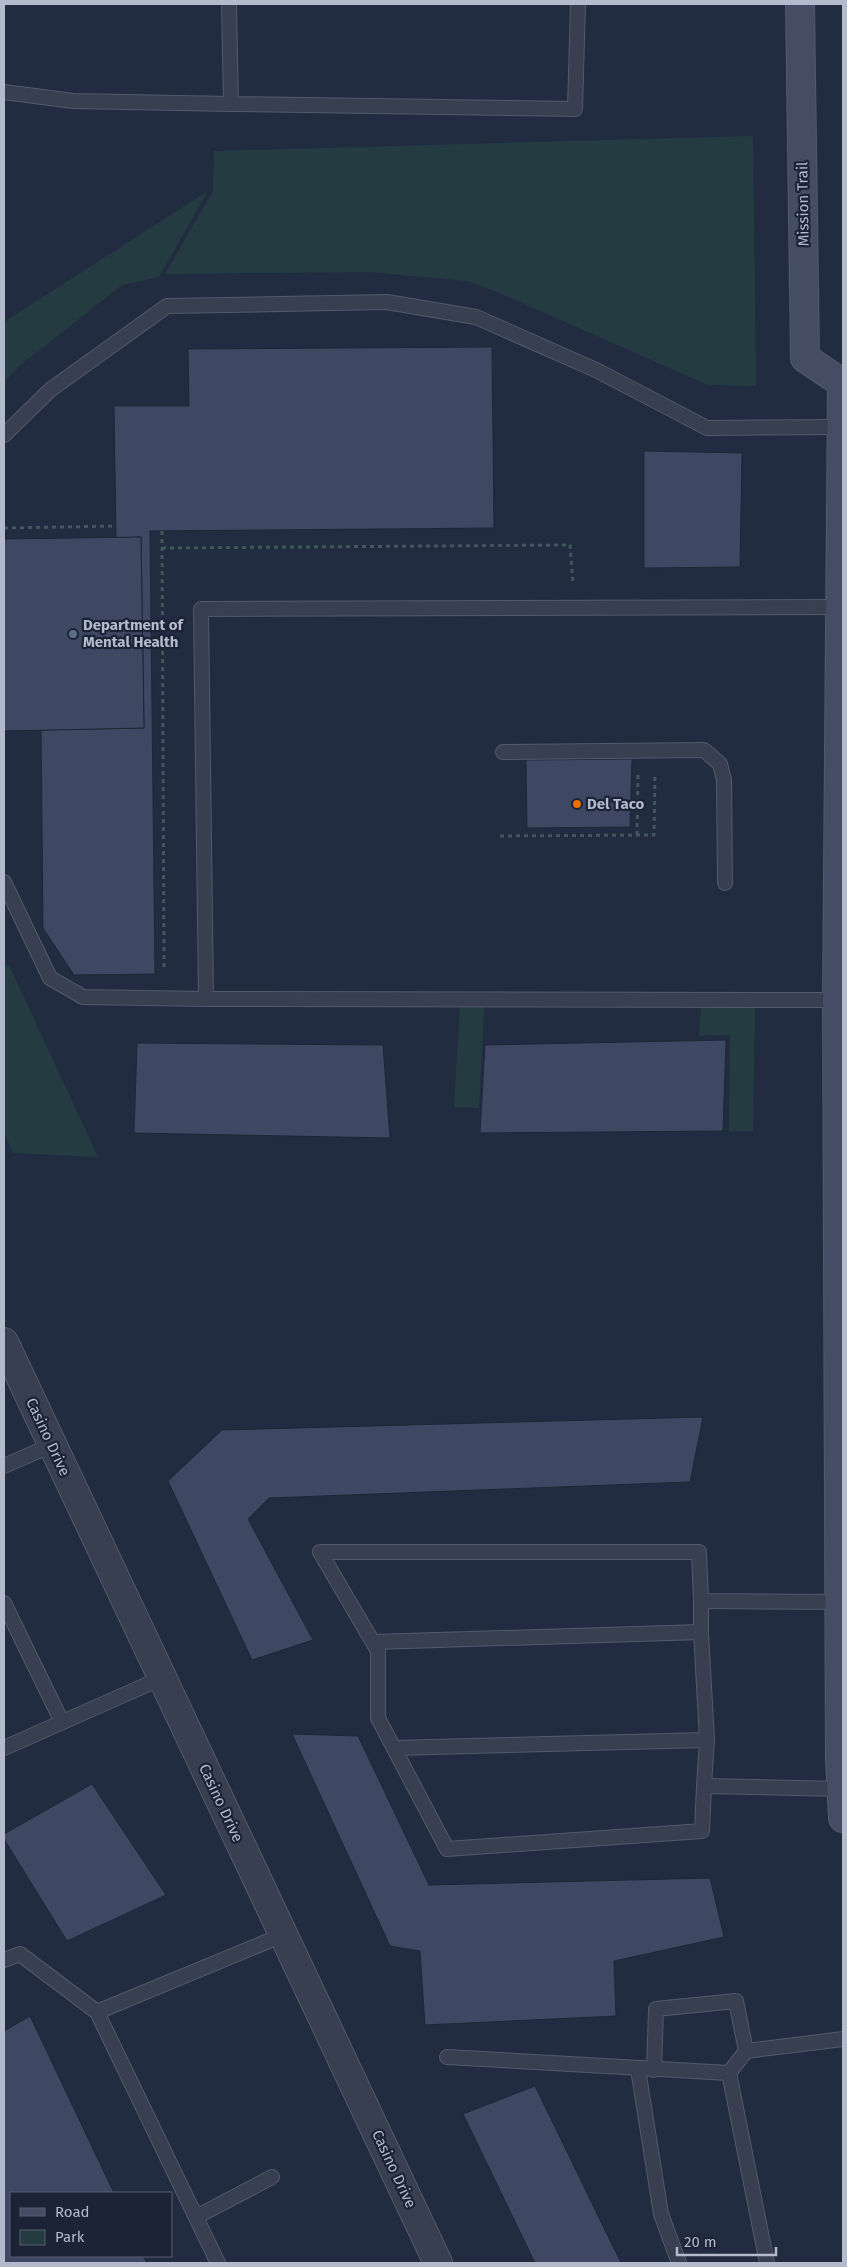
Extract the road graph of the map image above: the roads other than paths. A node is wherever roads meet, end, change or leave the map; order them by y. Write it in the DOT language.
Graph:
graph roads {
  1 [pos="230,4"];
  2 [pos="578,4"];
  3 [pos="800,4"];
  4 [pos="4,92"];
  5 [pos="231,104"];
  6 [pos="843,382"];
  7 [pos="843,416"];
  8 [pos="4,436"];
  9 [pos="841,607"];
  10 [pos="503,752"];
  11 [pos="841,836"];
  12 [pos="4,882"];
  13 [pos="725,883"];
  14 [pos="840,948"];
  15 [pos="206,999"];
  16 [pos="837,1000"];
  17 [pos="841,1332"];
  18 [pos="4,1342"];
  19 [pos="52,1445"];
  20 [pos="4,1466"];
  21 [pos="701,1601"];
  22 [pos="839,1602"];
  23 [pos="4,1604"];
  24 [pos="700,1632"];
  25 [pos="373,1642"];
  26 [pos="162,1678"];
  27 [pos="62,1722"];
  28 [pos="707,1740"];
  29 [pos="4,1748"];
  30 [pos="394,1748"];
  31 [pos="842,1760"];
  32 [pos="704,1786"];
  33 [pos="841,1789"];
  34 [pos="843,1818"];
  35 [pos="283,1935"];
  36 [pos="4,1960"];
  37 [pos="97,2012"];
  38 [pos="843,2039"];
  39 [pos="746,2051"];
  40 [pos="447,2057"];
  41 [pos="638,2069"];
  42 [pos="654,2070"];
  43 [pos="729,2073"];
  44 [pos="272,2177"];
  45 [pos="196,2217"];
  46 [pos="218,2263"];
  47 [pos="438,2263"];
  48 [pos="679,2263"];
  49 [pos="767,2263"];
  1 -- 5 [label="lane"];
  2 -- 5 [label="lane"];
  3 -- 6 [label="main road, Mission Trail"];
  4 -- 5 [label="lane"];
  6 -- 7 [label="main road"];
  7 -- 8 [label="lane"];
  7 -- 9 [label="main road"];
  9 -- 11 [label="main road"];
  9 -- 15 [label="lane"];
  10 -- 13 [label="lane"];
  11 -- 14 [label="main road"];
  12 -- 15 [label="lane"];
  14 -- 16 [label="main road"];
  15 -- 16 [label="lane"];
  16 -- 17 [label="main road"];
  17 -- 22 [label="main road"];
  18 -- 19 [label="street, Casino Drive"];
  19 -- 20 [label="lane"];
  19 -- 26 [label="street, Casino Drive"];
  21 -- 22 [label="lane"];
  21 -- 24 [label="lane"];
  21 -- 25 [label="lane"];
  22 -- 31 [label="main road"];
  23 -- 27 [label="lane"];
  24 -- 25 [label="lane"];
  24 -- 28 [label="lane"];
  25 -- 30 [label="lane"];
  26 -- 27 [label="lane"];
  26 -- 35 [label="street, Casino Drive"];
  27 -- 29 [label="lane"];
  28 -- 30 [label="lane"];
  28 -- 32 [label="lane"];
  30 -- 32 [label="lane"];
  31 -- 33 [label="main road"];
  32 -- 33 [label="lane"];
  33 -- 34 [label="main road"];
  35 -- 37 [label="lane"];
  35 -- 47 [label="street, Casino Drive"];
  36 -- 37 [label="lane"];
  37 -- 45 [label="lane"];
  38 -- 39 [label="lane"];
  39 -- 42 [label="lane"];
  39 -- 43 [label="lane"];
  40 -- 41 [label="lane"];
  41 -- 42 [label="lane"];
  41 -- 48 [label="lane"];
  42 -- 43 [label="lane"];
  43 -- 49 [label="lane"];
  44 -- 45 [label="lane"];
  45 -- 46 [label="lane"];
}
